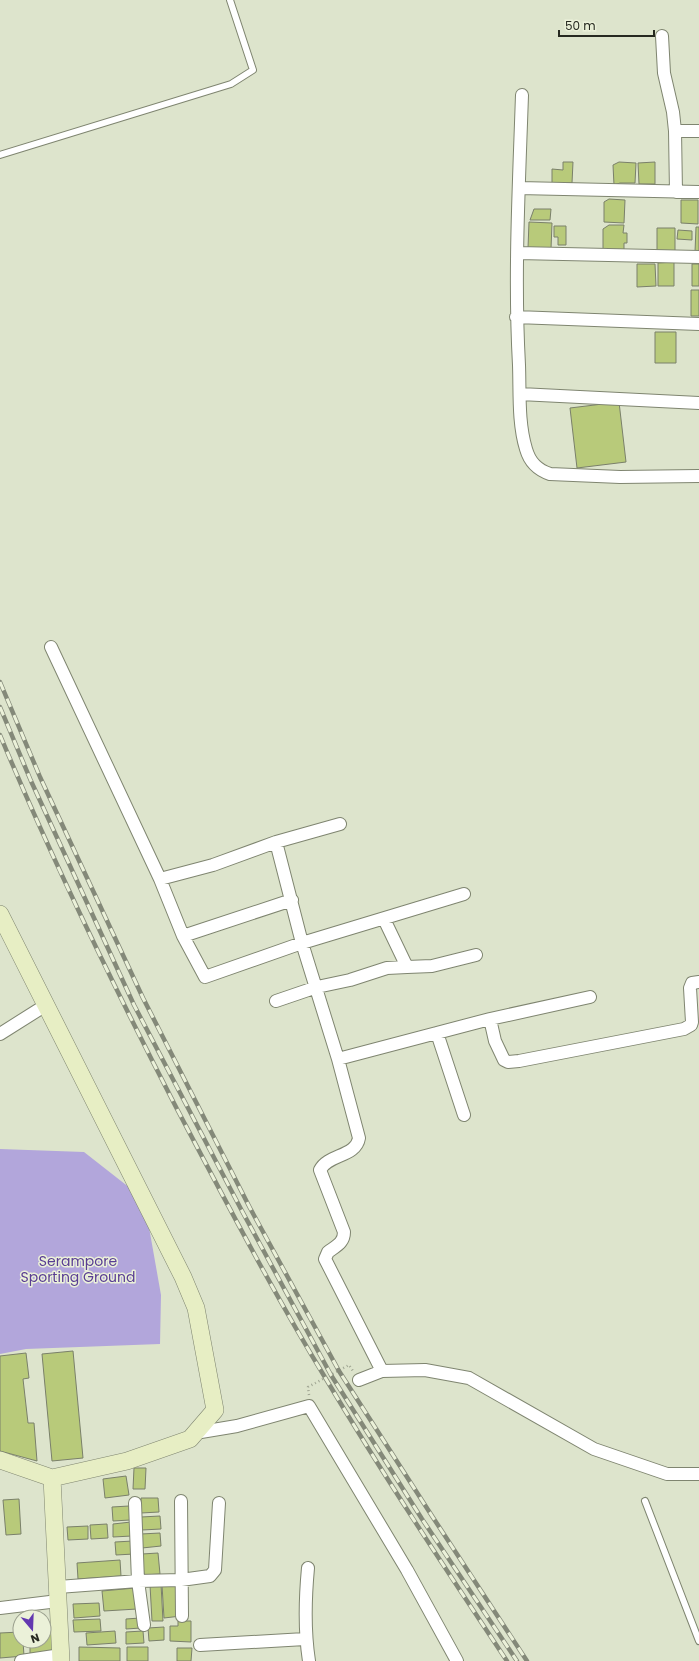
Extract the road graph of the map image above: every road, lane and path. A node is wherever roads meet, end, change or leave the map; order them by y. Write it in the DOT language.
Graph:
graph roads {
  1 [pos="230,0"];
  2 [pos="662,36"];
  3 [pos="522,95"];
  4 [pos="675,131"];
  5 [pos="699,131"];
  6 [pos="0,155"];
  7 [pos="519,188"];
  8 [pos="676,192"];
  9 [pos="699,192"];
  10 [pos="518,253"];
  11 [pos="699,257"];
  12 [pos="516,317"];
  13 [pos="699,324"];
  14 [pos="520,394"];
  15 [pos="699,403"];
  16 [pos="699,476"];
  17 [pos="51,647"];
  18 [pos="340,824"];
  19 [pos="276,842"];
  20 [pos="160,879"];
  21 [pos="464,894"];
  22 [pos="292,900"];
  23 [pos="0,914"];
  24 [pos="384,918"];
  25 [pos="183,936"];
  26 [pos="302,943"];
  27 [pos="476,955"];
  28 [pos="407,967"];
  29 [pos="699,982"];
  30 [pos="317,987"];
  31 [pos="590,996"];
  32 [pos="276,1001"];
  33 [pos="46,1004"];
  34 [pos="490,1019"];
  35 [pos="437,1033"];
  36 [pos="0,1034"];
  37 [pos="338,1059"];
  38 [pos="464,1115"];
  39 [pos="382,1371"];
  40 [pos="359,1380"];
  41 [pos="309,1406"];
  42 [pos="195,1433"];
  43 [pos="0,1460"];
  44 [pos="699,1474"];
  45 [pos="52,1478"];
  46 [pos="645,1501"];
  47 [pos="181,1502"];
  48 [pos="135,1503"];
  49 [pos="219,1503"];
  50 [pos="308,1568"];
  51 [pos="181,1580"];
  52 [pos="138,1581"];
  53 [pos="58,1594"];
  54 [pos="0,1608"];
  55 [pos="182,1616"];
  56 [pos="144,1625"];
  57 [pos="305,1639"];
  58 [pos="699,1641"];
  59 [pos="200,1645"];
  60 [pos="61,1658"];
  61 [pos="22,1661"];
  62 [pos="309,1661"];
  63 [pos="456,1661"];
  1 -- 6 [label="lane"];
  2 -- 4 [label="street"];
  3 -- 7 [label="street"];
  4 -- 5 [label="street"];
  4 -- 8 [label="street"];
  7 -- 8 [label="street"];
  7 -- 10 [label="street"];
  8 -- 9 [label="street"];
  10 -- 11 [label="street"];
  10 -- 12 [label="street"];
  12 -- 13 [label="street"];
  12 -- 14 [label="street"];
  14 -- 15 [label="street"];
  14 -- 16 [label="street"];
  17 -- 20 [label="street"];
  18 -- 19 [label="street"];
  19 -- 20 [label="street"];
  19 -- 22 [label="street"];
  20 -- 25 [label="street"];
  21 -- 24 [label="street"];
  22 -- 25 [label="street"];
  22 -- 26 [label="street"];
  23 -- 33 [label="street"];
  24 -- 26 [label="street"];
  24 -- 28 [label="street"];
  25 -- 26 [label="street"];
  26 -- 30 [label="street"];
  27 -- 28 [label="street"];
  28 -- 30 [label="street"];
  29 -- 34 [label="street"];
  30 -- 32 [label="street"];
  30 -- 37 [label="street"];
  31 -- 34 [label="street"];
  33 -- 36 [label="street"];
  33 -- 42 [label="street"];
  34 -- 35 [label="street"];
  35 -- 37 [label="street"];
  35 -- 38 [label="street"];
  37 -- 39 [label="street"];
  39 -- 40 [label="street"];
  39 -- 44 [label="street"];
  40 -- 41 [label="path"];
  41 -- 42 [label="street"];
  41 -- 63 [label="street"];
  42 -- 45 [label="street"];
  43 -- 45 [label="street"];
  45 -- 53 [label="street"];
  46 -- 58 [label="lane"];
  47 -- 51 [label="street"];
  48 -- 52 [label="street"];
  49 -- 51 [label="street"];
  50 -- 57 [label="street"];
  51 -- 52 [label="street"];
  51 -- 55 [label="street"];
  52 -- 53 [label="street"];
  52 -- 56 [label="street"];
  53 -- 54 [label="street"];
  53 -- 60 [label="street"];
  57 -- 59 [label="street"];
  57 -- 62 [label="street"];
  60 -- 61 [label="street"];
}
